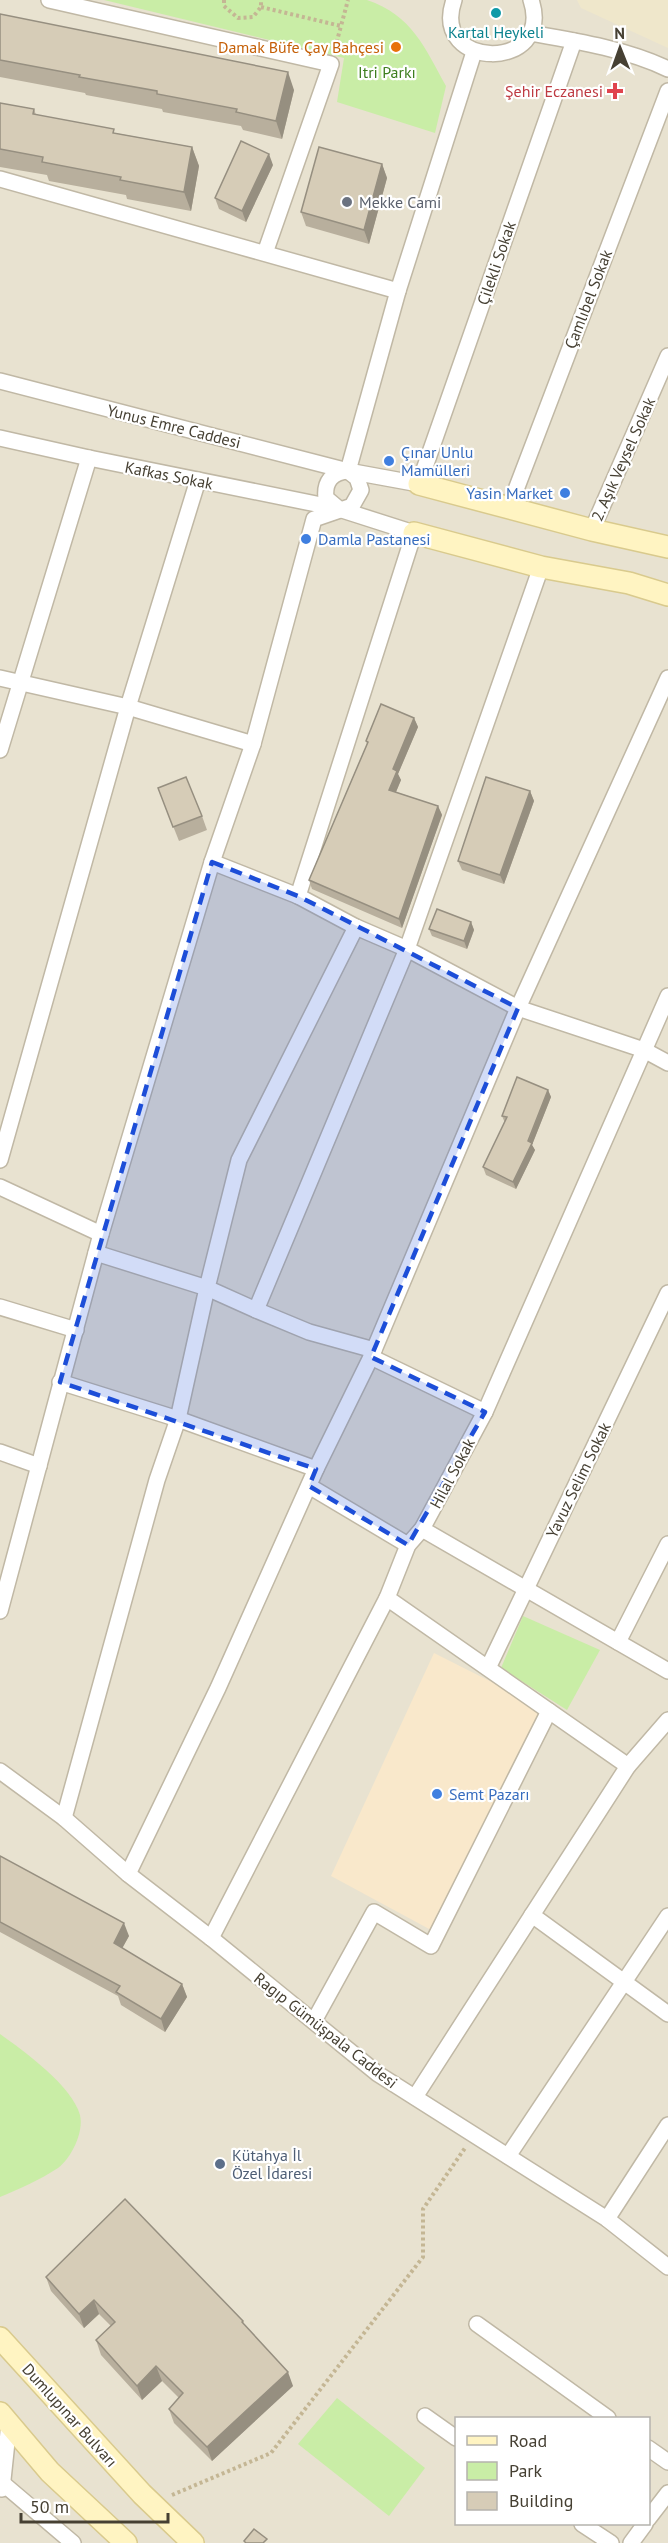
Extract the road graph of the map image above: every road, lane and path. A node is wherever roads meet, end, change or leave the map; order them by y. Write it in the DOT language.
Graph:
graph roads {
  1 [pos="49,0"];
  2 [pos="224,0"];
  3 [pos="261,0"];
  4 [pos="348,0"];
  5 [pos="453,0"];
  6 [pos="531,0"];
  7 [pos="261,7"];
  8 [pos="341,26"];
  9 [pos="530,33"];
  10 [pos="574,41"];
  11 [pos="474,52"];
  12 [pos="331,64"];
  13 [pos="668,69"];
  14 [pos="668,91"];
  15 [pos="0,179"];
  16 [pos="265,253"];
  17 [pos="398,291"];
  18 [pos="668,356"];
  19 [pos="0,381"];
  20 [pos="0,438"];
  21 [pos="89,458"];
  22 [pos="348,471"];
  23 [pos="198,480"];
  24 [pos="419,484"];
  25 [pos="509,508"];
  26 [pos="339,509"];
  27 [pos="592,530"];
  28 [pos="414,533"];
  29 [pos="668,547"];
  30 [pos="541,567"];
  31 [pos="668,595"];
  32 [pos="0,678"];
  33 [pos="668,678"];
  34 [pos="20,684"];
  35 [pos="128,706"];
  36 [pos="253,744"];
  37 [pos="0,750"];
  38 [pos="212,862"];
  39 [pos="298,896"];
  40 [pos="356,927"];
  41 [pos="407,949"];
  42 [pos="668,996"];
  43 [pos="518,1008"];
  44 [pos="644,1050"];
  45 [pos="668,1063"];
  46 [pos="0,1160"];
  47 [pos="0,1187"];
  48 [pos="101,1234"];
  49 [pos="96,1253"];
  50 [pos="207,1288"];
  51 [pos="668,1293"];
  52 [pos="0,1307"];
  53 [pos="256,1310"];
  54 [pos="76,1330"];
  55 [pos="373,1353"];
  56 [pos="60,1382"];
  57 [pos="485,1412"];
  58 [pos="178,1419"];
  59 [pos="0,1452"];
  60 [pos="39,1466"];
  61 [pos="316,1469"];
  62 [pos="309,1486"];
  63 [pos="422,1529"];
  64 [pos="668,1544"];
  65 [pos="408,1545"];
  66 [pos="526,1588"];
  67 [pos="387,1598"];
  68 [pos="0,1611"];
  69 [pos="618,1642"];
  70 [pos="488,1668"];
  71 [pos="668,1671"];
  72 [pos="549,1711"];
  73 [pos="668,1720"];
  74 [pos="628,1766"];
  75 [pos="0,1771"];
  76 [pos="64,1818"];
  77 [pos="128,1874"];
  78 [pos="532,1915"];
  79 [pos="668,1916"];
  80 [pos="211,1938"];
  81 [pos="622,1982"];
  82 [pos="668,2014"];
  83 [pos="314,2021"];
  84 [pos="415,2097"];
  85 [pos="668,2125"];
  86 [pos="474,2135"];
  87 [pos="508,2157"];
  88 [pos="607,2219"];
  89 [pos="667,2265"];
  90 [pos="477,2324"];
  91 [pos="0,2338"];
  92 [pos="425,2416"];
  93 [pos="607,2417"];
  94 [pos="4,2418"];
  95 [pos="455,2437"];
  96 [pos="650,2449"];
  97 [pos="668,2462"];
  98 [pos="1,2486"];
  99 [pos="668,2493"];
  100 [pos="152,2504"];
  101 [pos="650,2516"];
  102 [pos="585,2525"];
  103 [pos="644,2525"];
  104 [pos="73,2543"];
  105 [pos="126,2543"];
  106 [pos="193,2543"];
  107 [pos="611,2543"];
  108 [pos="631,2543"];
  1 -- 12 [label="street"];
  2 -- 7 [label="path"];
  3 -- 7 [label="path"];
  4 -- 8 [label="path"];
  5 -- 11 [label="street"];
  6 -- 9 [label="street"];
  7 -- 8 [label="path"];
  8 -- 12 [label="path"];
  9 -- 10 [label="street"];
  9 -- 11 [label="street"];
  10 -- 13 [label="street"];
  10 -- 24 [label="street, Çilekli Sokak"];
  11 -- 17 [label="street"];
  12 -- 16 [label="street"];
  14 -- 25 [label="street, Çamlıbel Sokak"];
  15 -- 16 [label="street"];
  16 -- 17 [label="street"];
  17 -- 22 [label="street"];
  18 -- 27 [label="street, 2. Aşık Veysel Sokak"];
  19 -- 22 [label="street, Yunus Emre Caddesi"];
  20 -- 21 [label="street, Kafkas Sokak"];
  21 -- 23 [label="street, Kafkas Sokak"];
  21 -- 34 [label="street"];
  22 -- 24 [label="street, Yunus Emre Caddesi"];
  22 -- 26 [label="street"];
  22 -- 26 [label="street"];
  23 -- 26 [label="street, Kafkas Sokak"];
  23 -- 35 [label="street"];
  24 -- 25 [label="street"];
  25 -- 27 [label="street"];
  26 -- 28 [label="street, Kafkas Sokak"];
  26 -- 36 [label="street"];
  27 -- 29 [label="street"];
  28 -- 30 [label="street"];
  28 -- 39 [label="street"];
  30 -- 31 [label="street"];
  30 -- 41 [label="street"];
  32 -- 34 [label="street"];
  33 -- 43 [label="street"];
  34 -- 35 [label="street"];
  34 -- 37 [label="street"];
  35 -- 36 [label="street"];
  35 -- 46 [label="street"];
  36 -- 38 [label="street"];
  38 -- 39 [label="street"];
  38 -- 48 [label="street"];
  39 -- 40 [label="street"];
  40 -- 41 [label="street"];
  40 -- 50 [label="street"];
  41 -- 43 [label="street"];
  41 -- 53 [label="street"];
  42 -- 44 [label="street, Hilal Sokak"];
  43 -- 44 [label="street"];
  43 -- 55 [label="street"];
  44 -- 45 [label="street"];
  44 -- 57 [label="street, Hilal Sokak"];
  47 -- 48 [label="street"];
  48 -- 49 [label="street"];
  49 -- 50 [label="street"];
  49 -- 54 [label="street"];
  50 -- 53 [label="street"];
  50 -- 58 [label="street"];
  51 -- 66 [label="street, Yavuz Selim Sokak"];
  52 -- 54 [label="street"];
  53 -- 55 [label="street"];
  54 -- 56 [label="street"];
  55 -- 57 [label="street"];
  55 -- 61 [label="street"];
  56 -- 58 [label="street"];
  56 -- 60 [label="street"];
  57 -- 63 [label="street, Hilal Sokak"];
  58 -- 61 [label="street"];
  58 -- 76 [label="street"];
  59 -- 60 [label="street"];
  60 -- 68 [label="street"];
  61 -- 62 [label="street"];
  62 -- 65 [label="street"];
  62 -- 77 [label="street"];
  63 -- 65 [label="street, Hilal Sokak"];
  63 -- 66 [label="street"];
  64 -- 69 [label="street"];
  65 -- 67 [label="street, Hilal Sokak"];
  66 -- 69 [label="street"];
  66 -- 70 [label="street, Yavuz Selim Sokak"];
  67 -- 70 [label="street"];
  67 -- 80 [label="street, Hilal Sokak"];
  69 -- 71 [label="street"];
  70 -- 72 [label="street"];
  72 -- 74 [label="street"];
  72 -- 83 [label="street"];
  73 -- 74 [label="street"];
  74 -- 78 [label="street"];
  75 -- 76 [label="street, Ragıp Gümüşpala Caddesi"];
  76 -- 77 [label="street, Ragıp Gümüşpala Caddesi"];
  77 -- 80 [label="street, Ragıp Gümüşpala Caddesi"];
  78 -- 81 [label="street"];
  78 -- 84 [label="street"];
  79 -- 81 [label="street"];
  80 -- 83 [label="street, Ragıp Gümüşpala Caddesi"];
  81 -- 82 [label="street"];
  81 -- 87 [label="street"];
  83 -- 84 [label="street, Ragıp Gümüşpala Caddesi"];
  84 -- 86 [label="street, Ragıp Gümüşpala Caddesi"];
  85 -- 88 [label="street"];
  86 -- 87 [label="street, Ragıp Gümüşpala Caddesi"];
  86 -- 100 [label="path"];
  87 -- 88 [label="street, Ragıp Gümüşpala Caddesi"];
  88 -- 89 [label="street, Ragıp Gümüşpala Caddesi"];
  90 -- 93 [label="street"];
  91 -- 100 [label="street, Dumlupınar Bulvarı"];
  92 -- 95 [label="street"];
  94 -- 98 [label="street"];
  94 -- 105 [label="street"];
  96 -- 97 [label="street"];
  98 -- 104 [label="street"];
  99 -- 101 [label="street"];
  100 -- 106 [label="street, Dumlupınar Bulvarı"];
  102 -- 107 [label="street"];
  103 -- 108 [label="street"];
}
